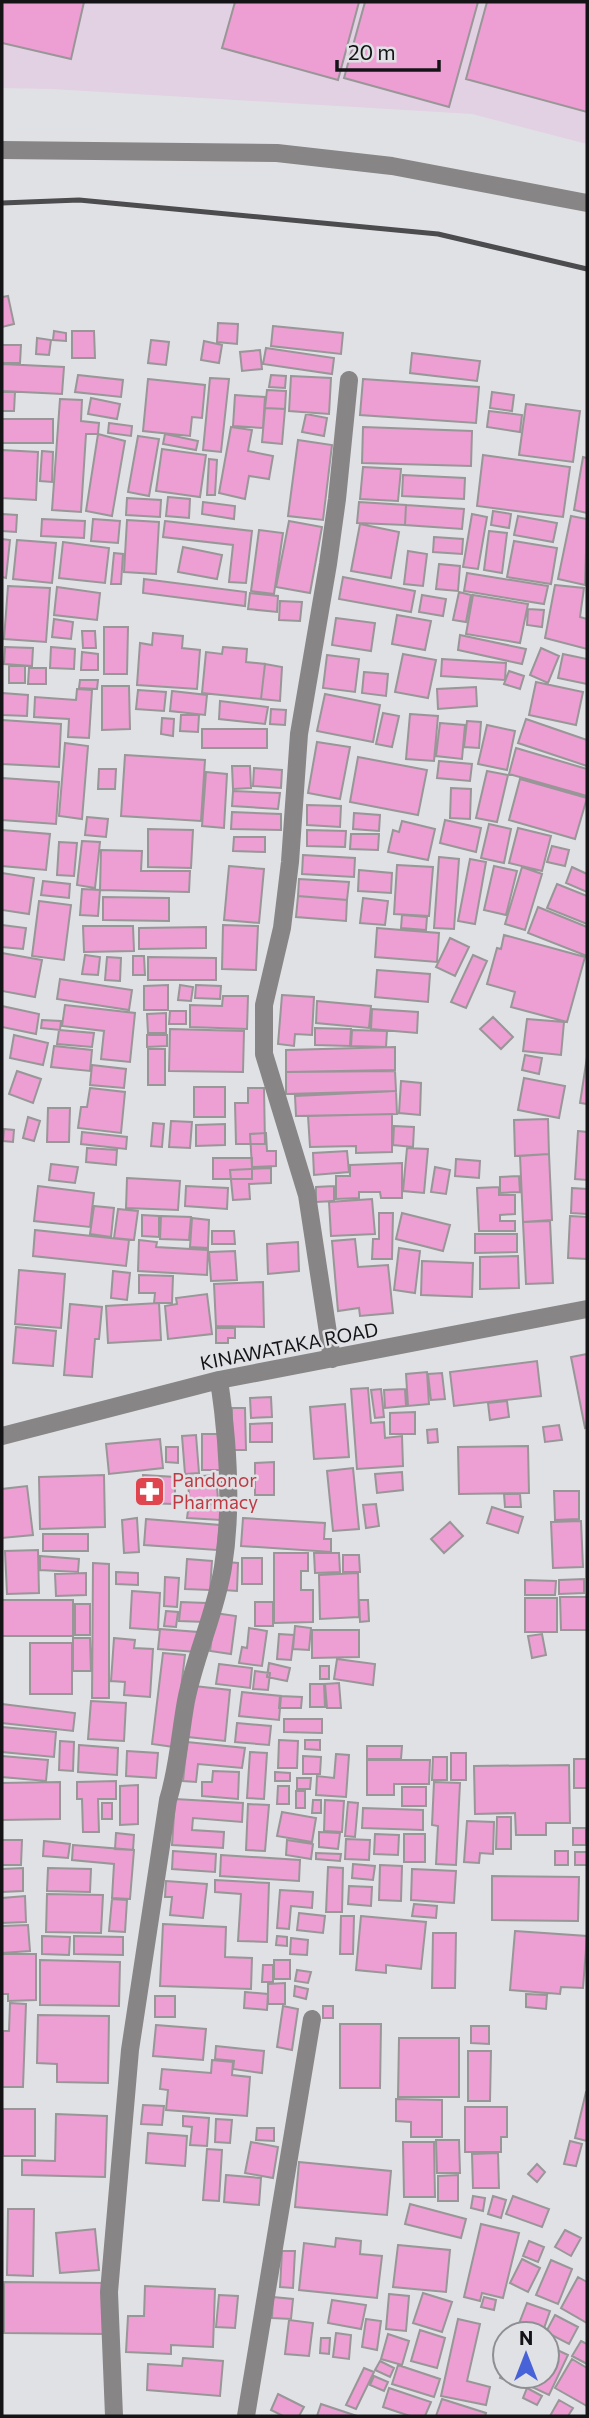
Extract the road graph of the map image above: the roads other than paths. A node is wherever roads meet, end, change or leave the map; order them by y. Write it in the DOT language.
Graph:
graph roads {
  1 [pos="2,150"];
  2 [pos="587,203"];
  3 [pos="349,380"];
  4 [pos="587,1309"];
  5 [pos="332,1359"];
  6 [pos="219,1380"];
  7 [pos="2,1436"];
  8 [pos="312,2019"];
  9 [pos="114,2416"];
  10 [pos="246,2416"];
  1 -- 2 [label="street"];
  3 -- 5 [label="street"];
  4 -- 5 [label="street, KINAWATAKA ROAD"];
  5 -- 6 [label="street, KINAWATAKA ROAD"];
  6 -- 7 [label="street, KINAWATAKA ROAD"];
  6 -- 9 [label="street"];
  8 -- 10 [label="street"];
}
